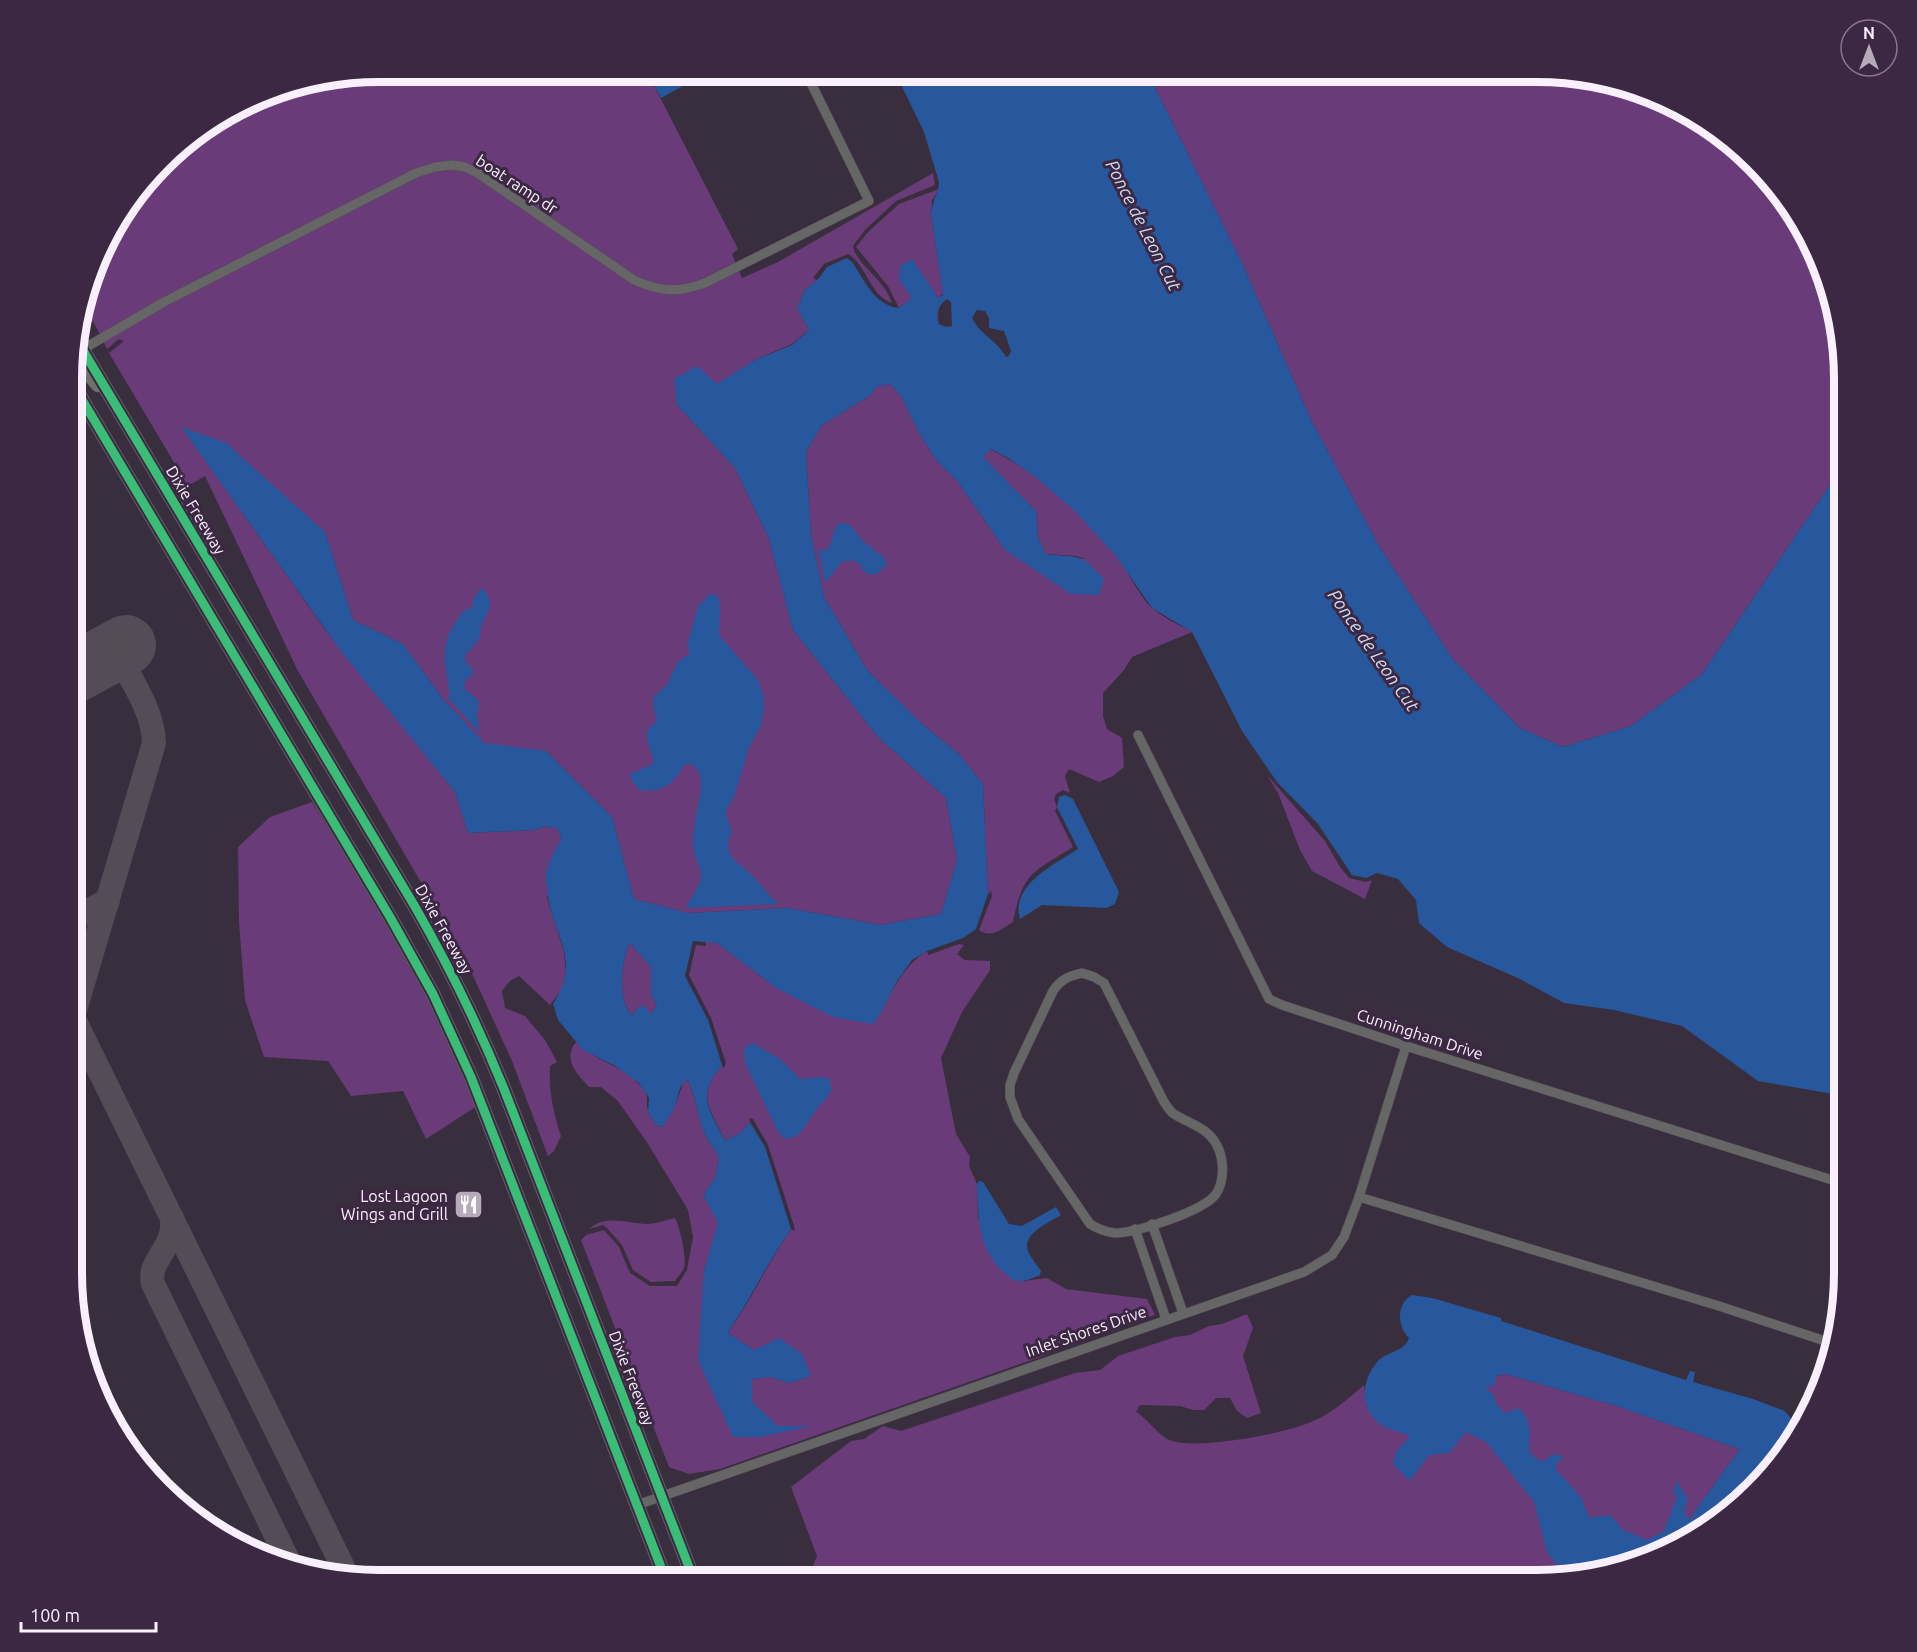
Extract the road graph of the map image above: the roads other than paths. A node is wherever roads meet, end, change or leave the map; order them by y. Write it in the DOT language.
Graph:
graph roads {
  1 [pos="811,83"];
  2 [pos="85,344"];
  3 [pos="83,364"];
  4 [pos="82,400"];
  5 [pos="1138,735"];
  6 [pos="1406,1046"];
  7 [pos="1834,1181"];
  8 [pos="1359,1197"];
  9 [pos="1152,1224"];
  10 [pos="1135,1229"];
  11 [pos="1183,1313"];
  12 [pos="1166,1319"];
  13 [pos="1826,1341"];
  14 [pos="662,1496"];
  15 [pos="637,1505"];
  16 [pos="662,1570"];
  17 [pos="690,1570"];
  1 -- 2 [label="street, boat ramp dr"];
  3 -- 14 [label="main road, Dixie Freeway"];
  4 -- 15 [label="main road"];
  5 -- 6 [label="street, Cunningham Drive"];
  6 -- 7 [label="street, Cunningham Drive"];
  6 -- 8 [label="street, Inlet Shores Drive"];
  8 -- 11 [label="street, Inlet Shores Drive"];
  8 -- 13 [label="street"];
  9 -- 10 [label="street"];
  9 -- 10 [label="street"];
  9 -- 11 [label="street"];
  10 -- 12 [label="street"];
  11 -- 12 [label="street, Inlet Shores Drive"];
  12 -- 14 [label="street, Inlet Shores Drive"];
  14 -- 15 [label="street, Inlet Shores Drive"];
  14 -- 17 [label="main road, Dixie Freeway"];
  15 -- 16 [label="main road"];
}
